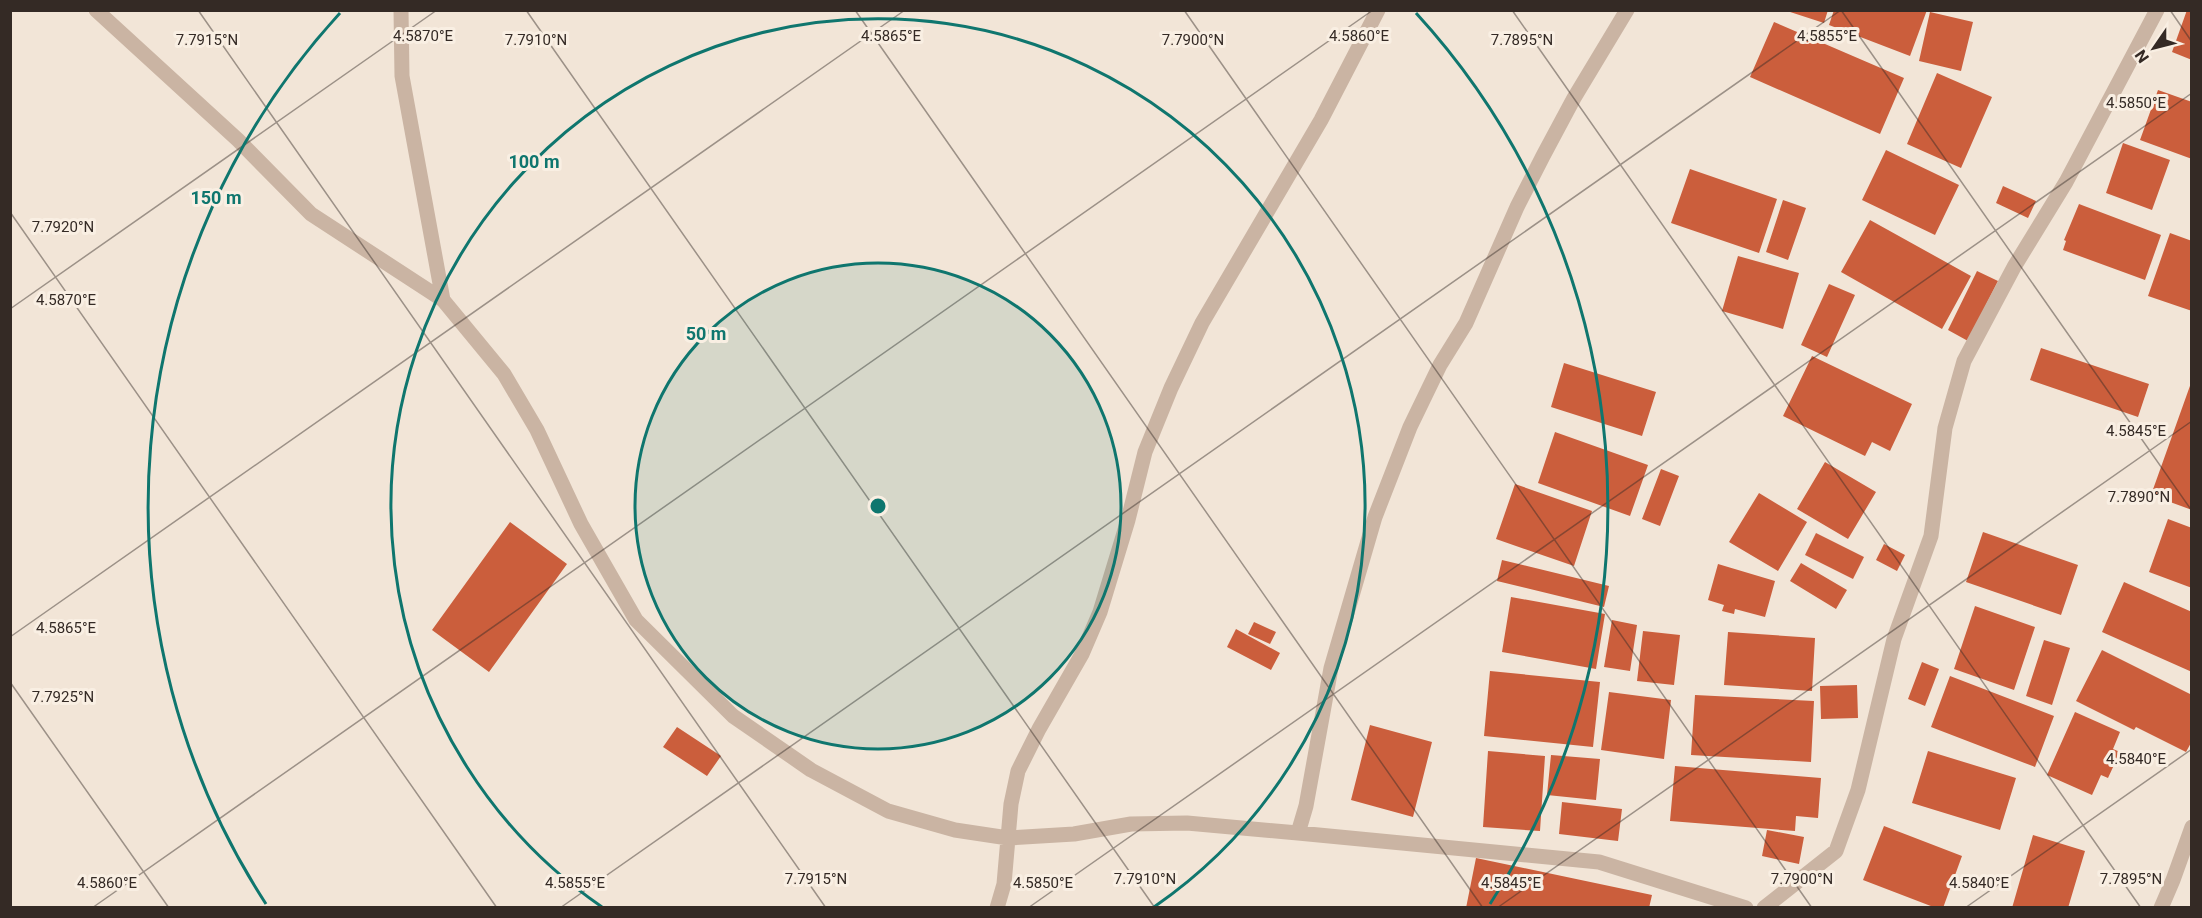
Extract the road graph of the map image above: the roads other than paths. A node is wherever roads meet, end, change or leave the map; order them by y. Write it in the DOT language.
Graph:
graph roads {
  1 [pos="96,10"];
  2 [pos="401,10"];
  3 [pos="1378,10"];
  4 [pos="1627,10"];
  5 [pos="2157,10"];
  6 [pos="443,300"];
  7 [pos="2192,827"];
  8 [pos="1298,833"];
  9 [pos="1008,838"];
  10 [pos="997,908"];
  11 [pos="1746,908"];
  12 [pos="1764,908"];
  13 [pos="2161,908"];
  1 -- 6 [label="street"];
  2 -- 6 [label="street"];
  3 -- 9 [label="street"];
  4 -- 8 [label="street"];
  5 -- 12 [label="street"];
  6 -- 9 [label="street"];
  7 -- 13 [label="street"];
  8 -- 9 [label="street"];
  8 -- 11 [label="street"];
  9 -- 10 [label="street"];
}
